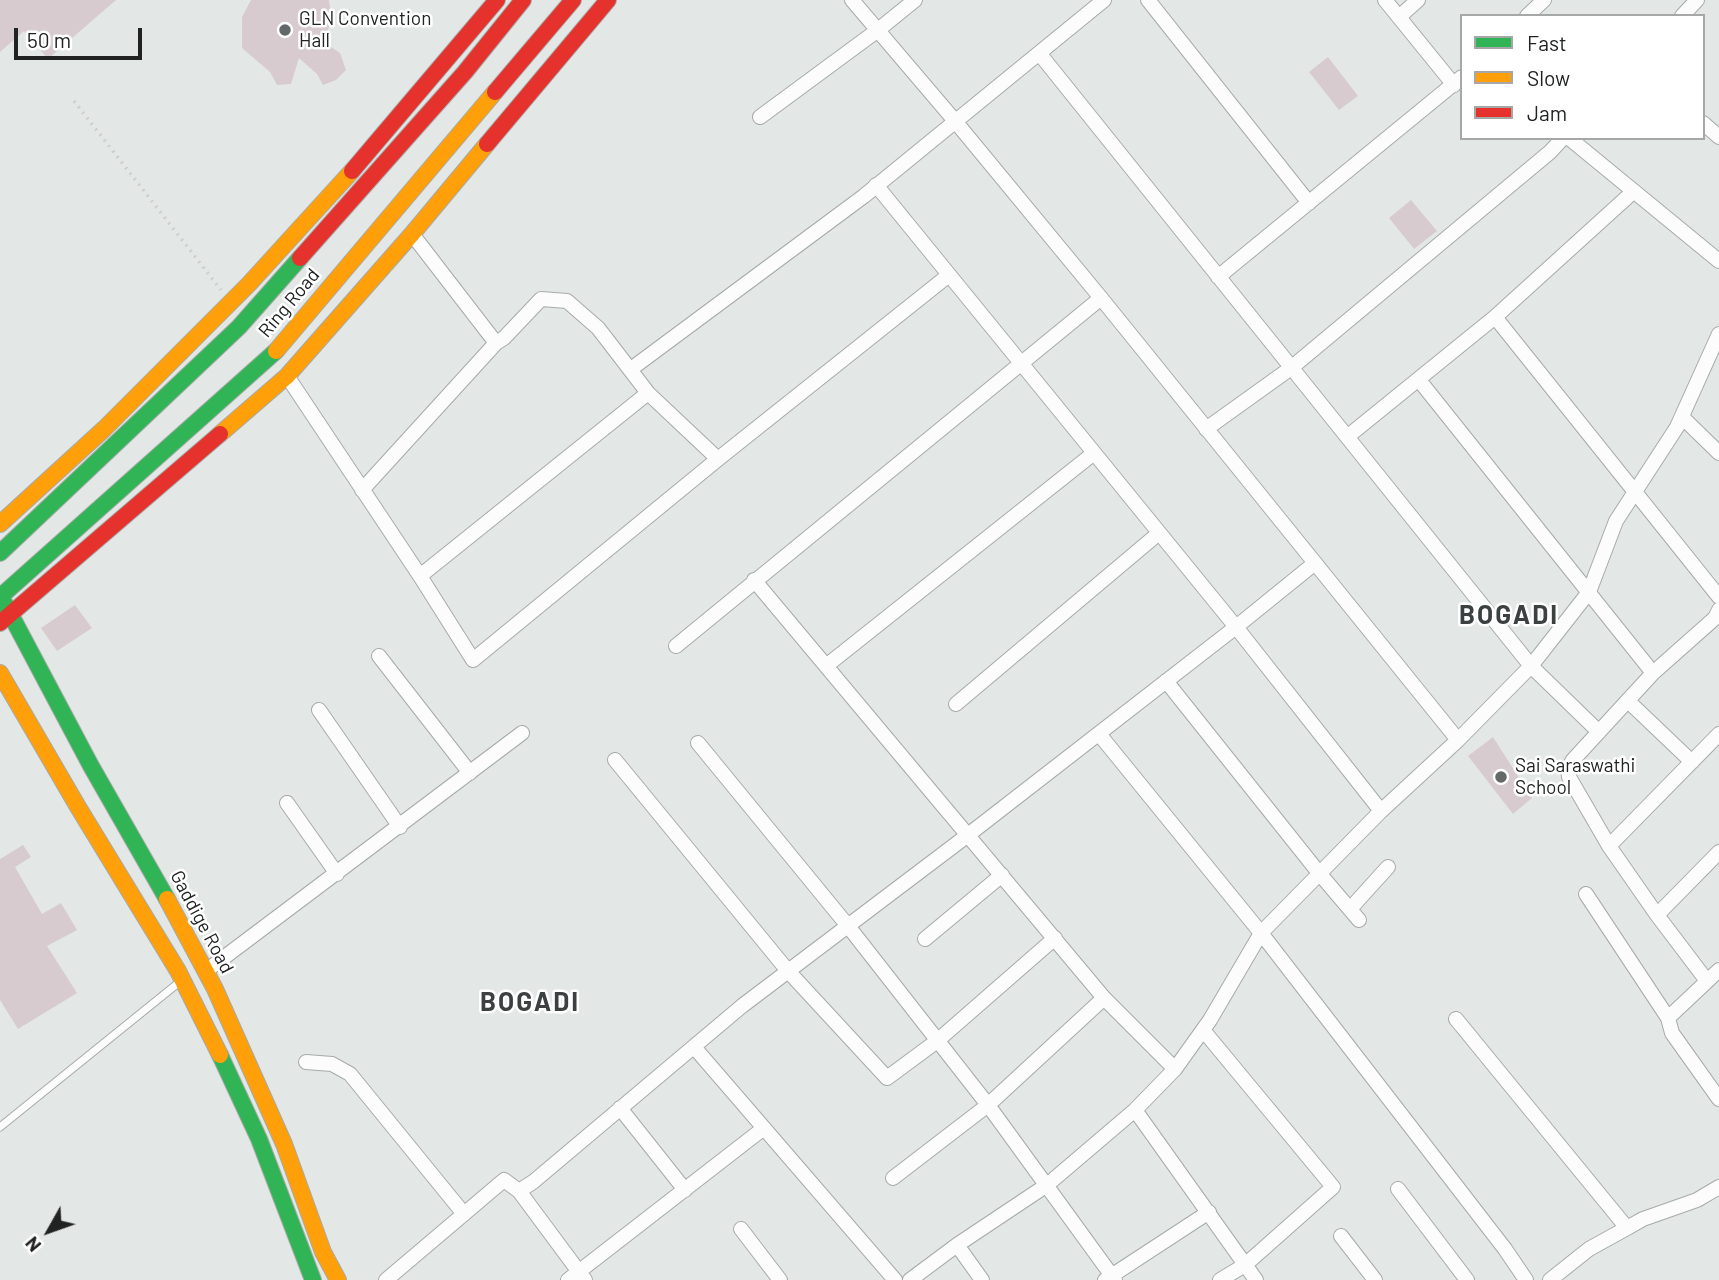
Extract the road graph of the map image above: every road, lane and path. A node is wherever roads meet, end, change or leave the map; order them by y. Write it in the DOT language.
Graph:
graph roads {
  1 [pos="497,0"];
  2 [pos="523,0"];
  3 [pos="573,0"];
  4 [pos="608,0"];
  5 [pos="852,0"];
  6 [pos="915,0"];
  7 [pos="1104,0"];
  8 [pos="1148,0"];
  9 [pos="1385,0"];
  10 [pos="1418,0"];
  11 [pos="1544,0"];
  12 [pos="1697,0"];
  13 [pos="1529,14"];
  14 [pos="1684,14"];
  15 [pos="1399,17"];
  16 [pos="878,30"];
  17 [pos="1039,53"];
  18 [pos="1458,81"];
  19 [pos="74,101"];
  20 [pos="760,117"];
  21 [pos="955,121"];
  22 [pos="1705,125"];
  23 [pos="1719,137"];
  24 [pos="1561,140"];
  25 [pos="1571,140"];
  26 [pos="347,177"];
  27 [pos="876,185"];
  28 [pos="361,189"];
  29 [pos="1634,191"];
  30 [pos="1309,202"];
  31 [pos="412,234"];
  32 [pos="1719,261"];
  33 [pos="950,275"];
  34 [pos="1218,277"];
  35 [pos="1101,298"];
  36 [pos="231,302"];
  37 [pos="1495,317"];
  38 [pos="1719,334"];
  39 [pos="193,340"];
  40 [pos="496,343"];
  41 [pos="208,356"];
  42 [pos="1021,362"];
  43 [pos="1292,368"];
  44 [pos="631,369"];
  45 [pos="287,376"];
  46 [pos="1419,380"];
  47 [pos="648,393"];
  48 [pos="206,417"];
  49 [pos="1682,417"];
  50 [pos="1206,429"];
  51 [pos="221,434"];
  52 [pos="1347,437"];
  53 [pos="1094,453"];
  54 [pos="1719,453"];
  55 [pos="718,459"];
  56 [pos="362,490"];
  57 [pos="1635,490"];
  58 [pos="0,524"];
  59 [pos="1159,533"];
  60 [pos="0,553"];
  61 [pos="1315,563"];
  62 [pos="420,576"];
  63 [pos="754,580"];
  64 [pos="1589,592"];
  65 [pos="0,597"];
  66 [pos="1719,597"];
  67 [pos="1718,617"];
  68 [pos="5,618"];
  69 [pos="1236,627"];
  70 [pos="677,646"];
  71 [pos="379,656"];
  72 [pos="826,666"];
  73 [pos="1531,666"];
  74 [pos="0,673"];
  75 [pos="1653,673"];
  76 [pos="1166,681"];
  77 [pos="1628,701"];
  78 [pos="956,704"];
  79 [pos="319,710"];
  80 [pos="1599,732"];
  81 [pos="522,733"];
  82 [pos="1099,734"];
  83 [pos="1719,734"];
  84 [pos="1458,740"];
  85 [pos="698,743"];
  86 [pos="615,760"];
  87 [pos="1692,762"];
  88 [pos="470,773"];
  89 [pos="287,803"];
  90 [pos="1381,811"];
  91 [pos="400,827"];
  92 [pos="968,835"];
  93 [pos="1609,846"];
  94 [pos="1719,852"];
  95 [pos="1388,867"];
  96 [pos="1319,873"];
  97 [pos="337,874"];
  98 [pos="1002,875"];
  99 [pos="1586,894"];
  100 [pos="1657,915"];
  101 [pos="848,926"];
  102 [pos="1261,933"];
  103 [pos="1055,938"];
  104 [pos="925,939"];
  105 [pos="1719,970"];
  106 [pos="206,971"];
  107 [pos="788,971"];
  108 [pos="183,980"];
  109 [pos="1707,981"];
  110 [pos="1104,998"];
  111 [pos="1668,1018"];
  112 [pos="1456,1019"];
  113 [pos="1203,1030"];
  114 [pos="937,1041"];
  115 [pos="694,1047"];
  116 [pos="306,1062"];
  117 [pos="1175,1069"];
  118 [pos="1719,1099"];
  119 [pos="988,1105"];
  120 [pos="620,1108"];
  121 [pos="1135,1110"];
  122 [pos="0,1127"];
  123 [pos="764,1128"];
  124 [pos="893,1178"];
  125 [pos="1047,1185"];
  126 [pos="1719,1188"];
  127 [pos="1398,1189"];
  128 [pos="685,1190"];
  129 [pos="519,1191"];
  130 [pos="1209,1212"];
  131 [pos="464,1214"];
  132 [pos="1627,1228"];
  133 [pos="741,1229"];
  134 [pos="1341,1236"];
  135 [pos="957,1245"];
  136 [pos="1245,1265"];
  137 [pos="577,1277"];
  138 [pos="1111,1279"];
  139 [pos="313,1280"];
  140 [pos="338,1280"];
  141 [pos="386,1280"];
  142 [pos="780,1280"];
  143 [pos="895,1280"];
  144 [pos="910,1280"];
  145 [pos="982,1280"];
  146 [pos="1220,1280"];
  147 [pos="1256,1280"];
  148 [pos="1375,1280"];
  149 [pos="1467,1280"];
  150 [pos="1526,1280"];
  151 [pos="1550,1280"];
  1 -- 26 [label="main road"];
  2 -- 28 [label="main road, Ring Road"];
  3 -- 48 [label="main road, Ring Road"];
  4 -- 31 [label="main road"];
  5 -- 16 [label="street"];
  6 -- 16 [label="street"];
  7 -- 17 [label="street"];
  8 -- 30 [label="street"];
  9 -- 15 [label="street"];
  10 -- 15 [label="street"];
  11 -- 13 [label="street"];
  12 -- 14 [label="street"];
  15 -- 18 [label="street"];
  16 -- 20 [label="street"];
  16 -- 21 [label="street"];
  17 -- 21 [label="street"];
  17 -- 34 [label="street"];
  18 -- 30 [label="street"];
  19 -- 36 [label="path"];
  21 -- 27 [label="street"];
  21 -- 35 [label="street"];
  22 -- 23 [label="street"];
  24 -- 43 [label="street"];
  25 -- 29 [label="street"];
  26 -- 28 [label="main road"];
  26 -- 36 [label="main road"];
  27 -- 33 [label="street"];
  27 -- 44 [label="street"];
  28 -- 41 [label="main road, Ring Road"];
  29 -- 32 [label="street"];
  29 -- 37 [label="street"];
  30 -- 34 [label="street"];
  31 -- 40 [label="street"];
  31 -- 45 [label="main road"];
  33 -- 42 [label="street"];
  33 -- 55 [label="street"];
  34 -- 43 [label="street"];
  35 -- 42 [label="street"];
  35 -- 50 [label="street"];
  36 -- 39 [label="main road"];
  37 -- 46 [label="street"];
  37 -- 57 [label="street"];
  38 -- 49 [label="street"];
  39 -- 41 [label="main road"];
  39 -- 58 [label="main road"];
  40 -- 44 [label="street"];
  40 -- 56 [label="street"];
  41 -- 60 [label="main road, Ring Road"];
  42 -- 53 [label="street"];
  42 -- 63 [label="street"];
  43 -- 50 [label="street"];
  43 -- 52 [label="street"];
  44 -- 47 [label="street"];
  45 -- 51 [label="main road"];
  45 -- 56 [label="street"];
  46 -- 52 [label="street"];
  46 -- 64 [label="street"];
  47 -- 55 [label="street"];
  47 -- 62 [label="street"];
  48 -- 51 [label="main road"];
  48 -- 65 [label="main road, Ring Road"];
  49 -- 54 [label="street"];
  49 -- 57 [label="street"];
  50 -- 61 [label="street"];
  51 -- 68 [label="main road"];
  52 -- 73 [label="street"];
  53 -- 59 [label="street"];
  53 -- 72 [label="street"];
  55 -- 62 [label="street"];
  56 -- 62 [label="street"];
  57 -- 64 [label="street"];
  57 -- 66 [label="street"];
  59 -- 69 [label="street"];
  59 -- 78 [label="street"];
  61 -- 69 [label="street"];
  61 -- 84 [label="street"];
  63 -- 70 [label="street"];
  63 -- 72 [label="street"];
  64 -- 73 [label="street"];
  64 -- 75 [label="street"];
  65 -- 68 [label="main road, Gaddige Road"];
  67 -- 75 [label="street"];
  68 -- 106 [label="main road, Gaddige Road"];
  69 -- 76 [label="street"];
  69 -- 90 [label="street"];
  71 -- 88 [label="street"];
  72 -- 92 [label="street"];
  73 -- 80 [label="street"];
  73 -- 84 [label="street"];
  74 -- 108 [label="main road"];
  75 -- 77 [label="street"];
  76 -- 82 [label="street"];
  76 -- 96 [label="street"];
  77 -- 80 [label="street"];
  77 -- 87 [label="street"];
  79 -- 91 [label="street"];
  80 -- 93 [label="street"];
  81 -- 88 [label="street"];
  82 -- 92 [label="street"];
  82 -- 102 [label="street"];
  83 -- 87 [label="street"];
  84 -- 90 [label="street"];
  85 -- 101 [label="street"];
  86 -- 107 [label="street"];
  87 -- 93 [label="street"];
  88 -- 91 [label="street"];
  89 -- 97 [label="street"];
  90 -- 96 [label="street"];
  91 -- 97 [label="street"];
  92 -- 98 [label="street"];
  92 -- 101 [label="street"];
  93 -- 100 [label="street"];
  94 -- 100 [label="street"];
  95 -- 96 [label="street"];
  96 -- 102 [label="street"];
  97 -- 106 [label="street"];
  98 -- 103 [label="street"];
  98 -- 104 [label="street"];
  99 -- 111 [label="street"];
  100 -- 109 [label="street"];
  101 -- 107 [label="street"];
  101 -- 114 [label="street"];
  102 -- 113 [label="street"];
  102 -- 150 [label="street"];
  103 -- 110 [label="street"];
  103 -- 114 [label="street"];
  105 -- 109 [label="street"];
  106 -- 140 [label="main road, Gaddige Road"];
  107 -- 114 [label="street"];
  107 -- 115 [label="street"];
  108 -- 122 [label="lane"];
  108 -- 139 [label="main road"];
  109 -- 111 [label="street"];
  110 -- 117 [label="street"];
  110 -- 119 [label="street"];
  111 -- 118 [label="street"];
  112 -- 132 [label="street"];
  113 -- 117 [label="street"];
  113 -- 136 [label="street"];
  114 -- 119 [label="street"];
  115 -- 120 [label="street"];
  115 -- 123 [label="street"];
  116 -- 131 [label="street"];
  117 -- 121 [label="street"];
  119 -- 124 [label="street"];
  119 -- 125 [label="street"];
  120 -- 128 [label="street"];
  120 -- 129 [label="street"];
  121 -- 125 [label="street"];
  121 -- 130 [label="street"];
  123 -- 128 [label="street"];
  123 -- 143 [label="street"];
  125 -- 135 [label="street"];
  125 -- 138 [label="street"];
  126 -- 132 [label="street"];
  127 -- 149 [label="street"];
  128 -- 137 [label="street"];
  129 -- 131 [label="street"];
  129 -- 137 [label="street"];
  130 -- 136 [label="street"];
  130 -- 138 [label="street"];
  131 -- 141 [label="street"];
  132 -- 151 [label="street"];
  133 -- 142 [label="street"];
  134 -- 148 [label="street"];
  135 -- 144 [label="street"];
  135 -- 145 [label="street"];
  136 -- 146 [label="street"];
  136 -- 147 [label="street"];
}
